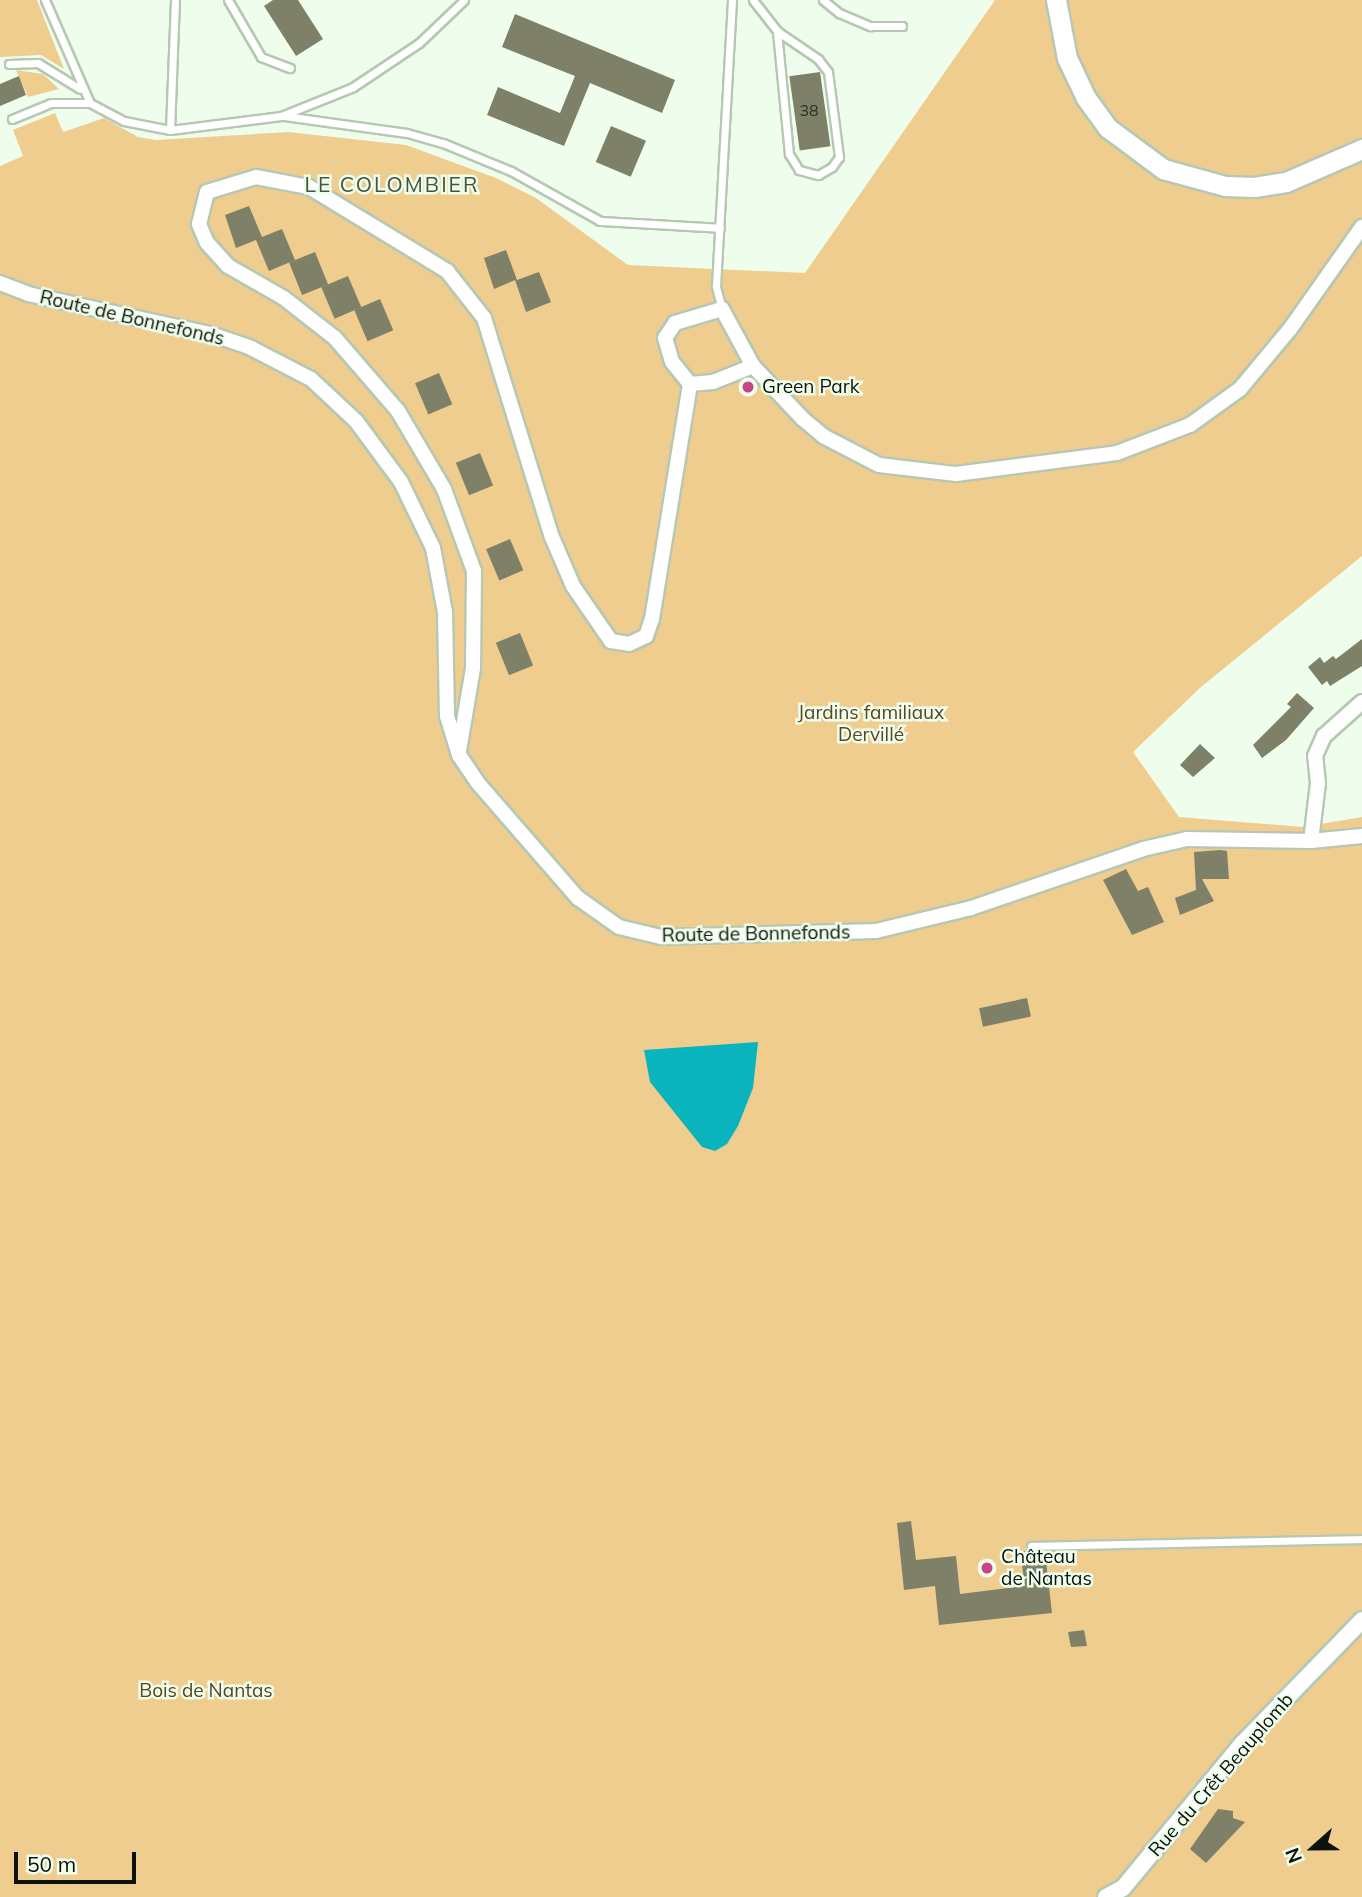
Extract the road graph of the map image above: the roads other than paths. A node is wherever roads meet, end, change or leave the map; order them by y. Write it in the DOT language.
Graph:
graph roads {
  1 [pos="45,0"];
  2 [pos="175,0"];
  3 [pos="228,0"];
  4 [pos="464,0"];
  5 [pos="732,0"];
  6 [pos="753,0"];
  7 [pos="823,0"];
  8 [pos="1056,0"];
  9 [pos="902,26"];
  10 [pos="777,31"];
  11 [pos="9,64"];
  12 [pos="290,68"];
  13 [pos="80,89"];
  14 [pos="90,103"];
  15 [pos="281,116"];
  16 [pos="12,119"];
  17 [pos="170,130"];
  18 [pos="1362,149"];
  19 [pos="1362,227"];
  20 [pos="720,228"];
  21 [pos="0,283"];
  22 [pos="722,309"];
  23 [pos="753,366"];
  24 [pos="690,384"];
  25 [pos="1362,702"];
  26 [pos="459,755"];
  27 [pos="1362,836"];
  28 [pos="1311,841"];
  29 [pos="1362,1539"];
  30 [pos="1031,1546"];
  31 [pos="1362,1620"];
  32 [pos="1124,1892"];
  33 [pos="1106,1897"];
  1 -- 13 [label="lane"];
  2 -- 17 [label="lane"];
  3 -- 12 [label="lane"];
  4 -- 15 [label="lane"];
  5 -- 20 [label="lane"];
  6 -- 10 [label="lane"];
  7 -- 9 [label="lane"];
  8 -- 18 [label="main road"];
  10 -- 10 [label="lane"];
  11 -- 13 [label="lane"];
  13 -- 14 [label="lane"];
  14 -- 16 [label="lane"];
  14 -- 17 [label="lane"];
  15 -- 17 [label="lane"];
  15 -- 20 [label="lane"];
  19 -- 23 [label="street"];
  20 -- 22 [label="lane"];
  21 -- 26 [label="street, Route de Bonnefonds"];
  22 -- 23 [label="street"];
  22 -- 24 [label="street"];
  23 -- 24 [label="street"];
  24 -- 26 [label="street"];
  25 -- 28 [label="street"];
  26 -- 28 [label="street, Route de Bonnefonds"];
  27 -- 28 [label="street, Route de Bonnefonds"];
  29 -- 30 [label="lane"];
  31 -- 32 [label="street, Rue du Crêt Beauplomb"];
  32 -- 33 [label="street, Rue du Crêt Beauplomb"];
}
